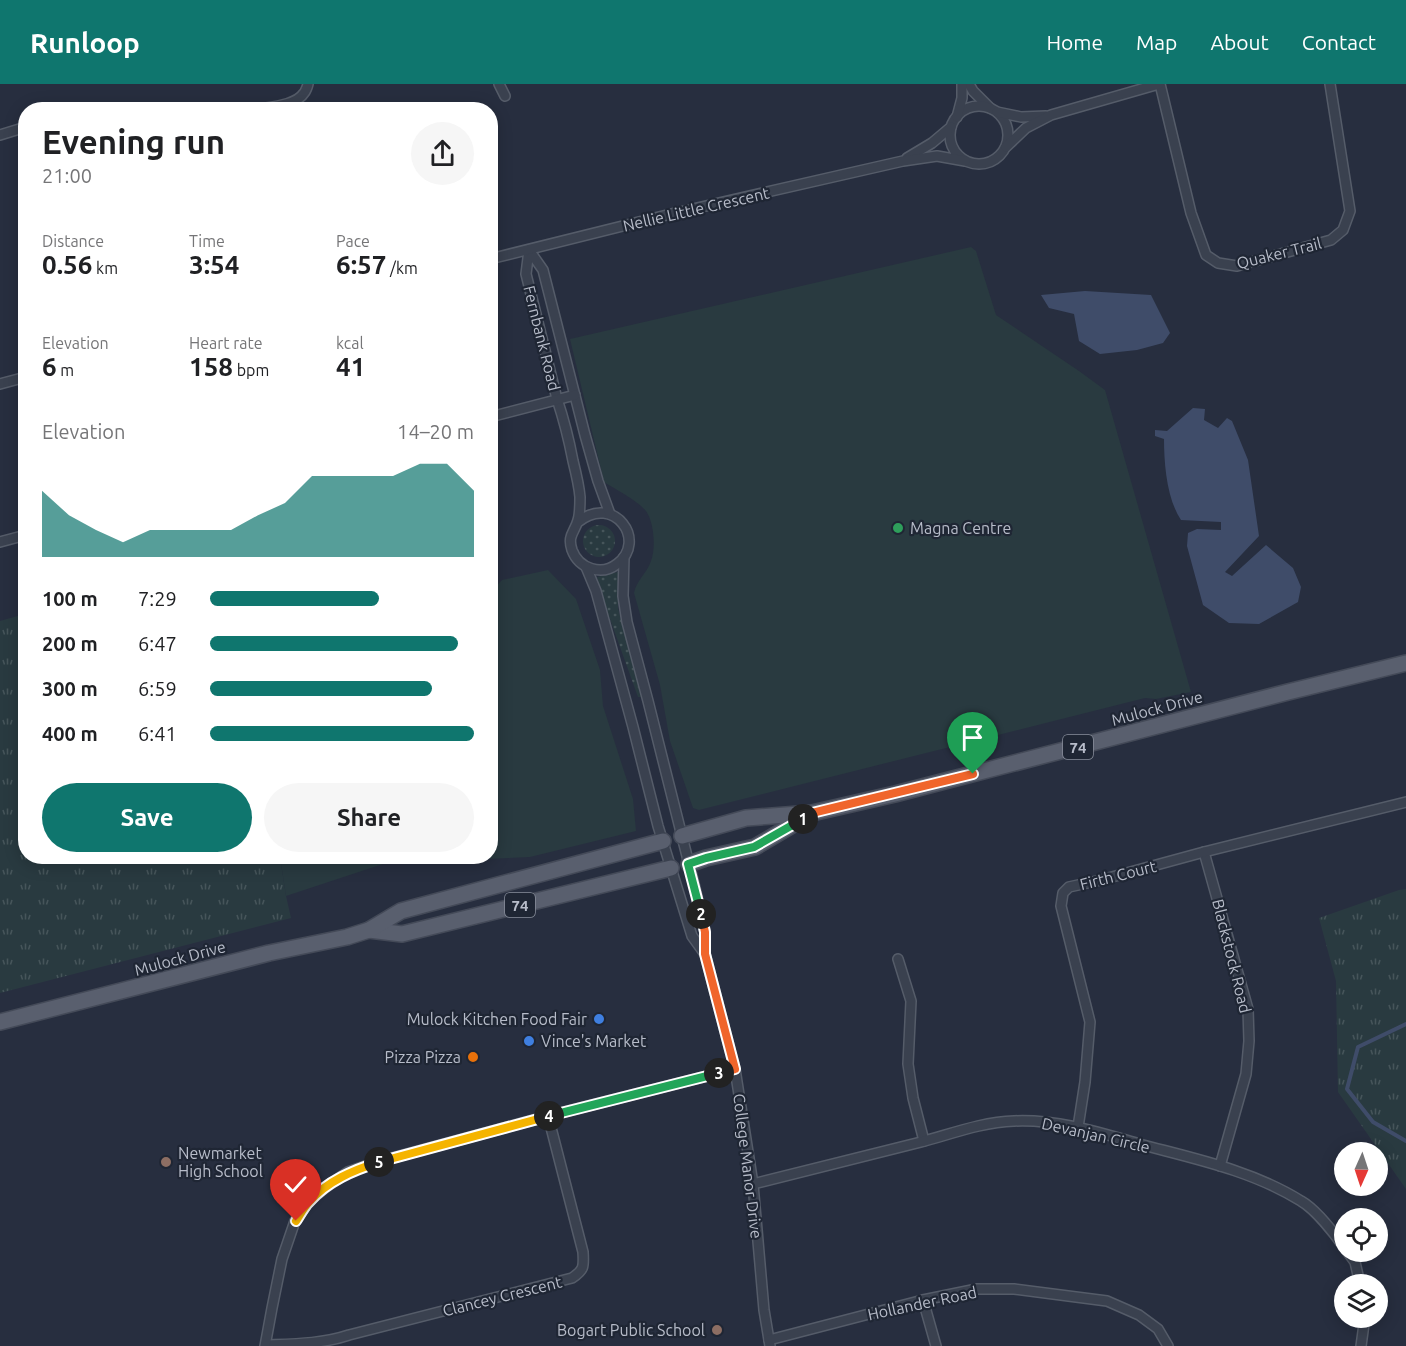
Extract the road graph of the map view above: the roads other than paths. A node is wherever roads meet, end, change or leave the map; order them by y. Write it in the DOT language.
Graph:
graph roads {
  1 [pos="308,84"];
  2 [pos="499,84"];
  3 [pos="962,84"];
  4 [pos="969,84"];
  5 [pos="1160,84"];
  6 [pos="1330,84"];
  7 [pos="505,96"];
  8 [pos="289,102"];
  9 [pos="993,110"];
  10 [pos="1051,115"];
  11 [pos="957,117"];
  12 [pos="951,127"];
  13 [pos="18,129"];
  14 [pos="0,135"];
  15 [pos="1006,147"];
  16 [pos="903,161"];
  17 [pos="965,161"];
  18 [pos="529,250"];
  19 [pos="498,257"];
  20 [pos="18,379"];
  21 [pos="0,384"];
  22 [pos="574,395"];
  23 [pos="557,399"];
  24 [pos="498,415"];
  25 [pos="610,514"];
  26 [pos="578,522"];
  27 [pos="18,537"];
  28 [pos="0,542"];
  29 [pos="624,557"];
  30 [pos="586,567"];
  31 [pos="1406,663"];
  32 [pos="1406,802"];
  33 [pos="812,813"];
  34 [pos="682,836"];
  35 [pos="663,841"];
  36 [pos="1204,852"];
  37 [pos="688,864"];
  38 [pos="671,868"];
  39 [pos="369,930"];
  40 [pos="705,954"];
  41 [pos="898,959"];
  42 [pos="0,1022"];
  43 [pos="735,1069"];
  44 [pos="549,1116"];
  45 [pos="1078,1127"];
  46 [pos="924,1141"];
  47 [pos="1220,1166"];
  48 [pos="753,1184"];
  49 [pos="1334,1233"];
  50 [pos="923,1300"];
  51 [pos="1363,1328"];
  52 [pos="769,1343"];
  53 [pos="266,1345"];
  54 [pos="936,1346"];
  55 [pos="1168,1346"];
  56 [pos="1361,1346"];
  1 -- 8 [label="street"];
  2 -- 7 [label="street"];
  3 -- 11 [label="street"];
  4 -- 9 [label="street"];
  5 -- 6 [label="street, Quaker Trail"];
  5 -- 10 [label="street, Quaker Trail"];
  9 -- 10 [label="street, Quaker Trail"];
  9 -- 11 [label="street"];
  9 -- 15 [label="street"];
  10 -- 15 [label="street, Quaker Trail"];
  11 -- 12 [label="street"];
  12 -- 16 [label="street, Nellie Little Crescent"];
  12 -- 17 [label="street"];
  13 -- 14 [label="street"];
  15 -- 17 [label="street"];
  16 -- 17 [label="street, Nellie Little Crescent"];
  16 -- 18 [label="street, Nellie Little Crescent"];
  18 -- 19 [label="street, Nellie Little Crescent"];
  18 -- 22 [label="street, Fernbank Road"];
  18 -- 23 [label="street, Fernbank Road"];
  20 -- 21 [label="street"];
  22 -- 23 [label="street"];
  22 -- 25 [label="street, Fernbank Road"];
  23 -- 24 [label="street"];
  23 -- 26 [label="street, Fernbank Road"];
  25 -- 26 [label="street"];
  25 -- 29 [label="street"];
  26 -- 30 [label="street"];
  27 -- 28 [label="street"];
  29 -- 30 [label="street"];
  29 -- 34 [label="street"];
  30 -- 35 [label="street"];
  31 -- 33 [label="main road, Mulock Drive / 74"];
  32 -- 36 [label="street, Firth Court"];
  33 -- 34 [label="main road, Mulock Drive / 74"];
  33 -- 37 [label="main road, Mulock Drive / 74"];
  34 -- 37 [label="street, College Manor Drive"];
  35 -- 38 [label="street"];
  35 -- 39 [label="main road, Mulock Drive / 74"];
  36 -- 45 [label="street, Firth Court"];
  36 -- 47 [label="street, Blackstock Road"];
  37 -- 40 [label="street, College Manor Drive"];
  38 -- 39 [label="main road, Mulock Drive / 74"];
  38 -- 40 [label="street, College Manor Drive"];
  39 -- 42 [label="main road, Mulock Drive / 74"];
  40 -- 43 [label="street, College Manor Drive"];
  41 -- 46 [label="street"];
  43 -- 44 [label="street"];
  43 -- 48 [label="street, College Manor Drive"];
  44 -- 53 [label="street"];
  44 -- 53 [label="street, Clancey Crescent"];
  45 -- 46 [label="street, Devanjan Circle"];
  45 -- 47 [label="street, Devanjan Circle"];
  46 -- 48 [label="street, Devanjan Circle"];
  47 -- 49 [label="street, Devanjan Circle"];
  48 -- 52 [label="street, College Manor Drive"];
  50 -- 52 [label="street, Hollander Road"];
  50 -- 54 [label="street"];
  50 -- 55 [label="street, Hollander Road"];
  51 -- 56 [label="street"];
}
